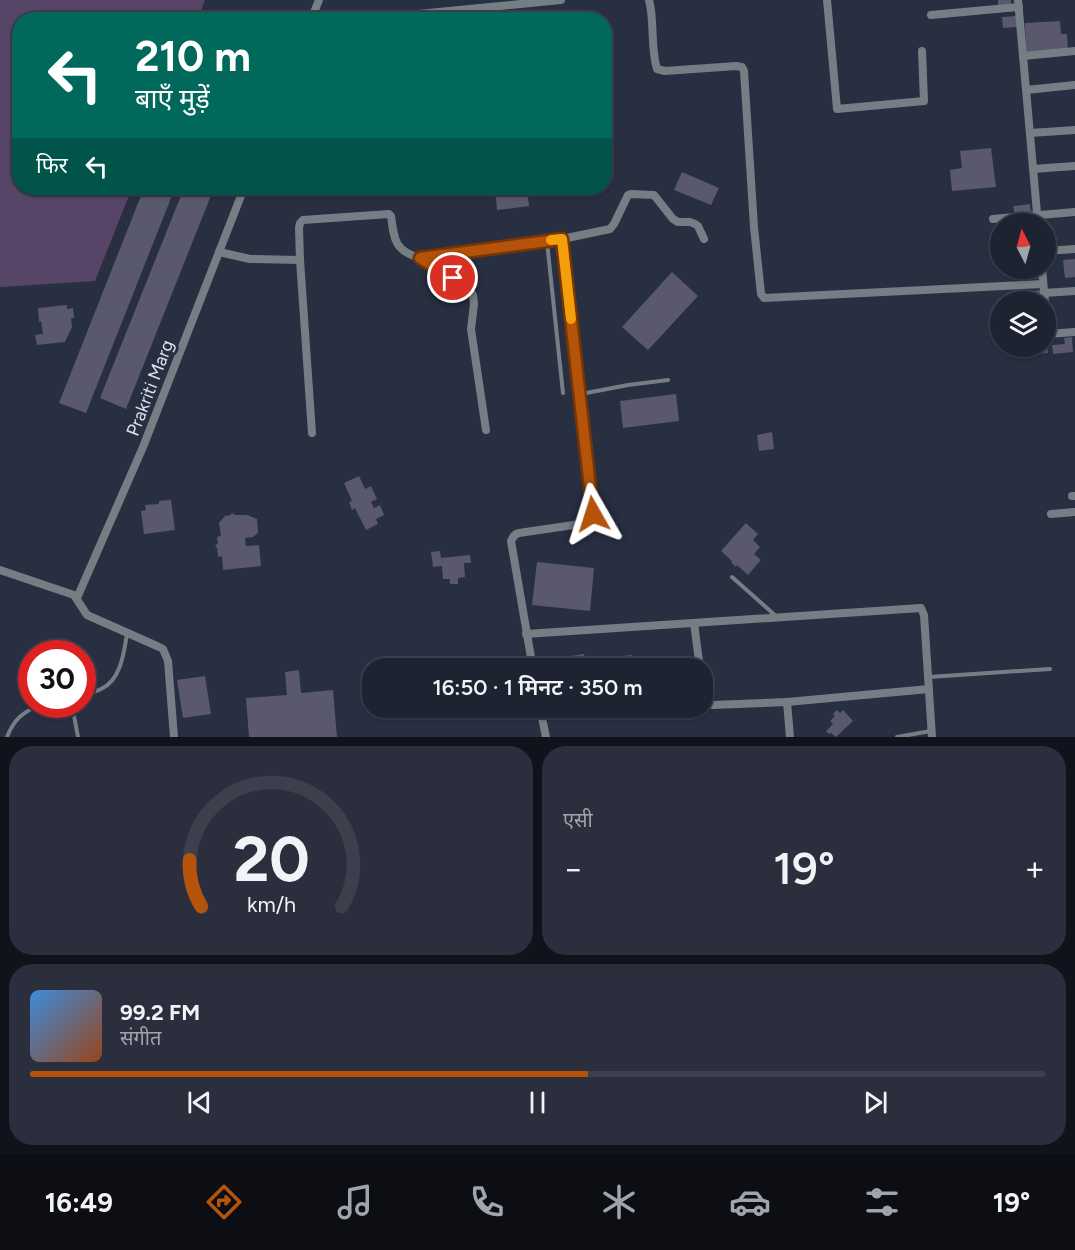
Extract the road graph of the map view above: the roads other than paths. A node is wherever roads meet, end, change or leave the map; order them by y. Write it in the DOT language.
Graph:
graph roads {
  1 [pos="561,0"];
  2 [pos="649,0"];
  3 [pos="827,0"];
  4 [pos="1019,4"];
  5 [pos="439,12"];
  6 [pos="931,15"];
  7 [pos="922,51"];
  8 [pos="1075,51"];
  9 [pos="1023,56"];
  10 [pos="1075,85"];
  11 [pos="1026,90"];
  12 [pos="1075,130"];
  13 [pos="1030,133"];
  14 [pos="1075,166"];
  15 [pos="1034,169"];
  16 [pos="241,195"];
  17 [pos="1075,212"];
  18 [pos="1038,213"];
  19 [pos="1056,216"];
  20 [pos="562,239"];
  21 [pos="705,239"];
  22 [pos="547,241"];
  23 [pos="1075,249"];
  24 [pos="1056,250"];
  25 [pos="219,252"];
  26 [pos="420,258"];
  27 [pos="300,260"];
  28 [pos="1043,279"];
  29 [pos="1043,284"];
  30 [pos="1044,291"];
  31 [pos="1075,291"];
  32 [pos="1056,295"];
  33 [pos="1075,332"];
  34 [pos="1056,333"];
  35 [pos="668,380"];
  36 [pos="563,393"];
  37 [pos="580,394"];
  38 [pos="486,430"];
  39 [pos="312,433"];
  40 [pos="1075,512"];
  41 [pos="1051,514"];
  42 [pos="0,570"];
  43 [pos="732,577"];
  44 [pos="77,598"];
  45 [pos="778,617"];
  46 [pos="694,623"];
  47 [pos="127,633"];
  48 [pos="526,634"];
  49 [pos="531,658"];
  50 [pos="699,658"];
  51 [pos="1050,669"];
  52 [pos="928,677"];
  53 [pos="929,689"];
  54 [pos="96,690"];
  55 [pos="787,702"];
  56 [pos="713,705"];
  57 [pos="19,718"];
  58 [pos="74,718"];
  59 [pos="542,718"];
  60 [pos="932,734"];
  61 [pos="7,737"];
  62 [pos="78,737"];
  63 [pos="174,737"];
  64 [pos="546,737"];
  65 [pos="790,737"];
  66 [pos="897,737"];
  1 -- 5 [label="street"];
  2 -- 29 [label="street"];
  3 -- 7 [label="street"];
  4 -- 6 [label="street"];
  4 -- 9 [label="street"];
  8 -- 9 [label="street"];
  9 -- 11 [label="street"];
  10 -- 11 [label="street"];
  11 -- 13 [label="street"];
  12 -- 13 [label="street"];
  13 -- 15 [label="street"];
  14 -- 15 [label="street"];
  15 -- 18 [label="street"];
  16 -- 25 [label="street, Prakriti Marg"];
  17 -- 19 [label="street"];
  20 -- 21 [label="street"];
  20 -- 22 [label="street"];
  20 -- 37 [label="street"];
  22 -- 26 [label="street"];
  22 -- 36 [label="lane"];
  23 -- 24 [label="street"];
  25 -- 27 [label="street"];
  25 -- 44 [label="street, Prakriti Marg"];
  26 -- 27 [label="street"];
  26 -- 38 [label="street"];
  27 -- 39 [label="street"];
  28 -- 29 [label="street"];
  29 -- 30 [label="street"];
  31 -- 32 [label="street"];
  33 -- 34 [label="street"];
  35 -- 37 [label="lane"];
  37 -- 48 [label="street"];
  40 -- 41 [label="street"];
  42 -- 44 [label="street"];
  43 -- 45 [label="lane"];
  44 -- 47 [label="street"];
  45 -- 46 [label="street"];
  45 -- 52 [label="street"];
  46 -- 48 [label="street"];
  46 -- 50 [label="street"];
  47 -- 54 [label="lane"];
  47 -- 63 [label="street"];
  48 -- 49 [label="street"];
  51 -- 52 [label="lane"];
  52 -- 53 [label="street"];
  53 -- 55 [label="street"];
  53 -- 60 [label="street"];
  55 -- 56 [label="street"];
  55 -- 65 [label="street"];
  57 -- 61 [label="lane"];
  58 -- 62 [label="lane"];
  59 -- 64 [label="street"];
  60 -- 66 [label="lane"];
}
